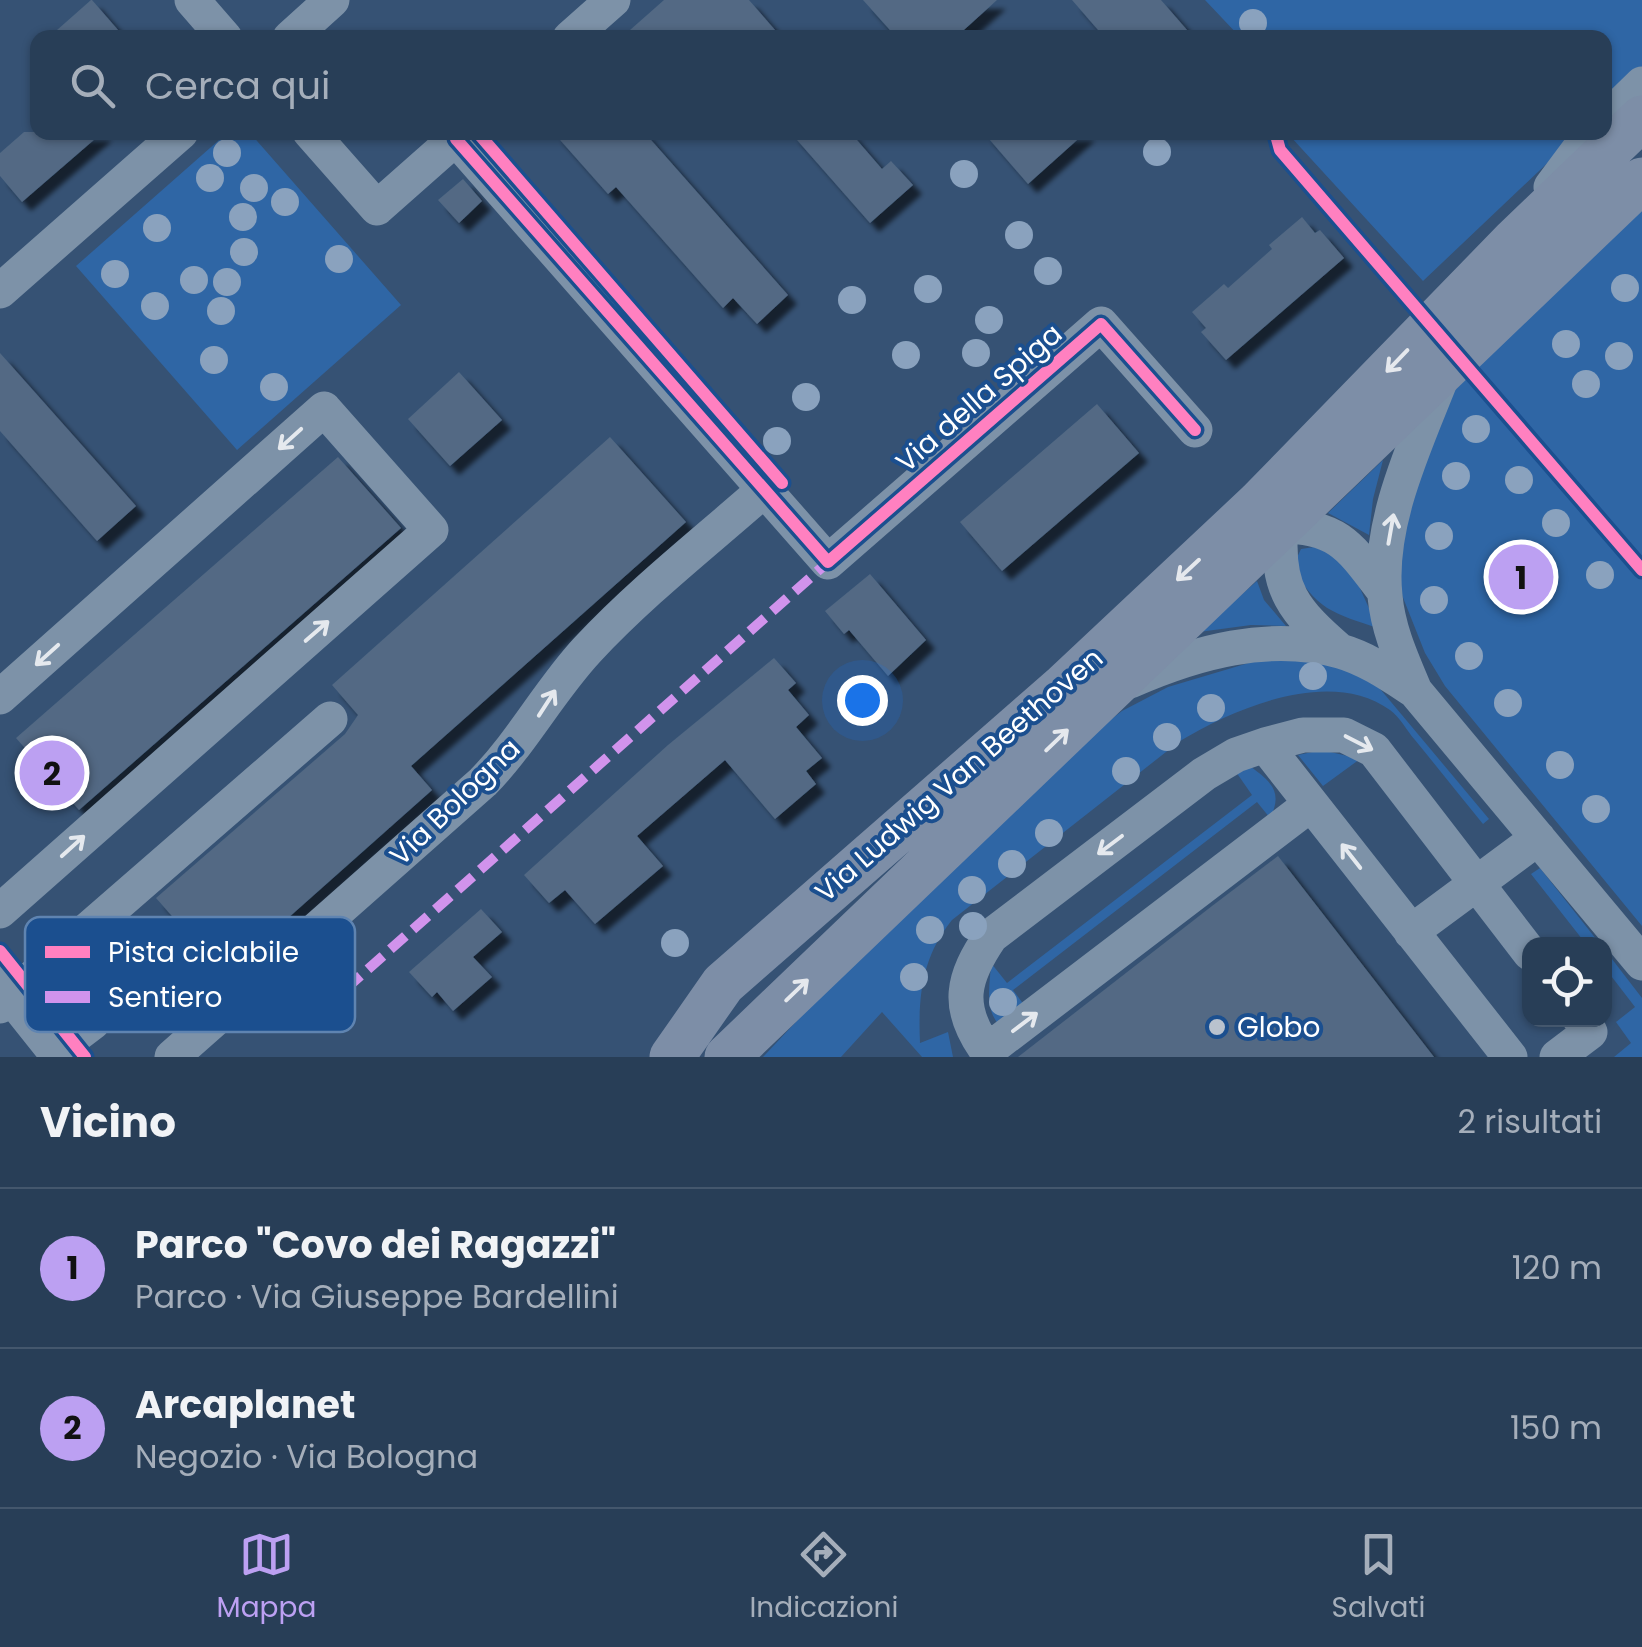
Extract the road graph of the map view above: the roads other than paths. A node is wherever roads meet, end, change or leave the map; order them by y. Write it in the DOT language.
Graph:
graph roads {
  1 [pos="192,0"];
  2 [pos="332,0"];
  3 [pos="613,0"];
  4 [pos="218,30"];
  5 [pos="299,30"];
  6 [pos="579,30"];
  7 [pos="1642,84"];
  8 [pos="1612,113"];
  9 [pos="1642,118"];
  10 [pos="173,140"];
  11 [pos="317,140"];
  12 [pos="455,140"];
  13 [pos="463,140"];
  14 [pos="1584,140"];
  15 [pos="1642,180"];
  16 [pos="1514,241"];
  17 [pos="0,291"];
  18 [pos="1445,368"];
  19 [pos="1194,430"];
  20 [pos="764,490"];
  21 [pos="1270,514"];
  22 [pos="1384,592"];
  23 [pos="1341,652"];
  24 [pos="1110,689"];
  25 [pos="1415,691"];
  26 [pos="0,697"];
  27 [pos="330,719"];
  28 [pos="1265,746"];
  29 [pos="1311,804"];
  30 [pos="1538,838"];
  31 [pos="1476,884"];
  32 [pos="0,911"];
  33 [pos="103,917"];
  34 [pos="330,917"];
  35 [pos="1411,932"];
  36 [pos="1522,943"];
  37 [pos="1642,963"];
  38 [pos="25,978"];
  39 [pos="4,995"];
  40 [pos="25,1018"];
  41 [pos="1586,1027"];
  42 [pos="37,1032"];
  43 [pos="82,1032"];
  44 [pos="200,1032"];
  45 [pos="57,1054"];
  46 [pos="985,1054"];
  47 [pos="172,1057"];
  48 [pos="672,1057"];
  49 [pos="727,1057"];
  50 [pos="1510,1057"];
  51 [pos="1557,1057"];
  1 -- 4 [label="street"];
  2 -- 5 [label="street"];
  3 -- 6 [label="street"];
  7 -- 8 [label="street"];
  9 -- 16 [label="main road, Via Ludwig Van Beethoven"];
  10 -- 17 [label="street"];
  11 -- 12 [label="street"];
  13 -- 20 [label="street"];
  14 -- 16 [label="street"];
  15 -- 18 [label="main road, Via Ludwig Van Beethoven"];
  16 -- 21 [label="main road, Via Ludwig Van Beethoven, one-way"];
  18 -- 21 [label="main road, Via Ludwig Van Beethoven"];
  22 -- 18 [label="street, one-way"];
  19 -- 20 [label="street, Via della Spiga"];
  34 -- 20 [label="street, Via Bologna, one-way"];
  21 -- 22 [label="street"];
  21 -- 23 [label="street"];
  21 -- 24 [label="main road, Via Ludwig Van Beethoven"];
  21 -- 48 [label="main road, Via Ludwig Van Beethoven, one-way"];
  22 -- 25 [label="street"];
  23 -- 24 [label="street"];
  23 -- 25 [label="street"];
  49 -- 24 [label="main road, Via Ludwig Van Beethoven, one-way"];
  25 -- 30 [label="street"];
  32 -- 26 [label="street, one-way"];
  27 -- 33 [label="street"];
  28 -- 29 [label="street"];
  28 -- 31 [label="street, one-way"];
  28 -- 46 [label="street, one-way"];
  35 -- 29 [label="street, one-way"];
  46 -- 29 [label="street, one-way"];
  30 -- 31 [label="street"];
  30 -- 37 [label="street"];
  31 -- 35 [label="street"];
  31 -- 36 [label="street"];
  35 -- 50 [label="street"];
  38 -- 39 [label="street"];
  39 -- 40 [label="street"];
  41 -- 51 [label="street"];
  42 -- 45 [label="street"];
  43 -- 45 [label="street"];
  47 -- 44 [label="street, Via Bologna, one-way"];
}
